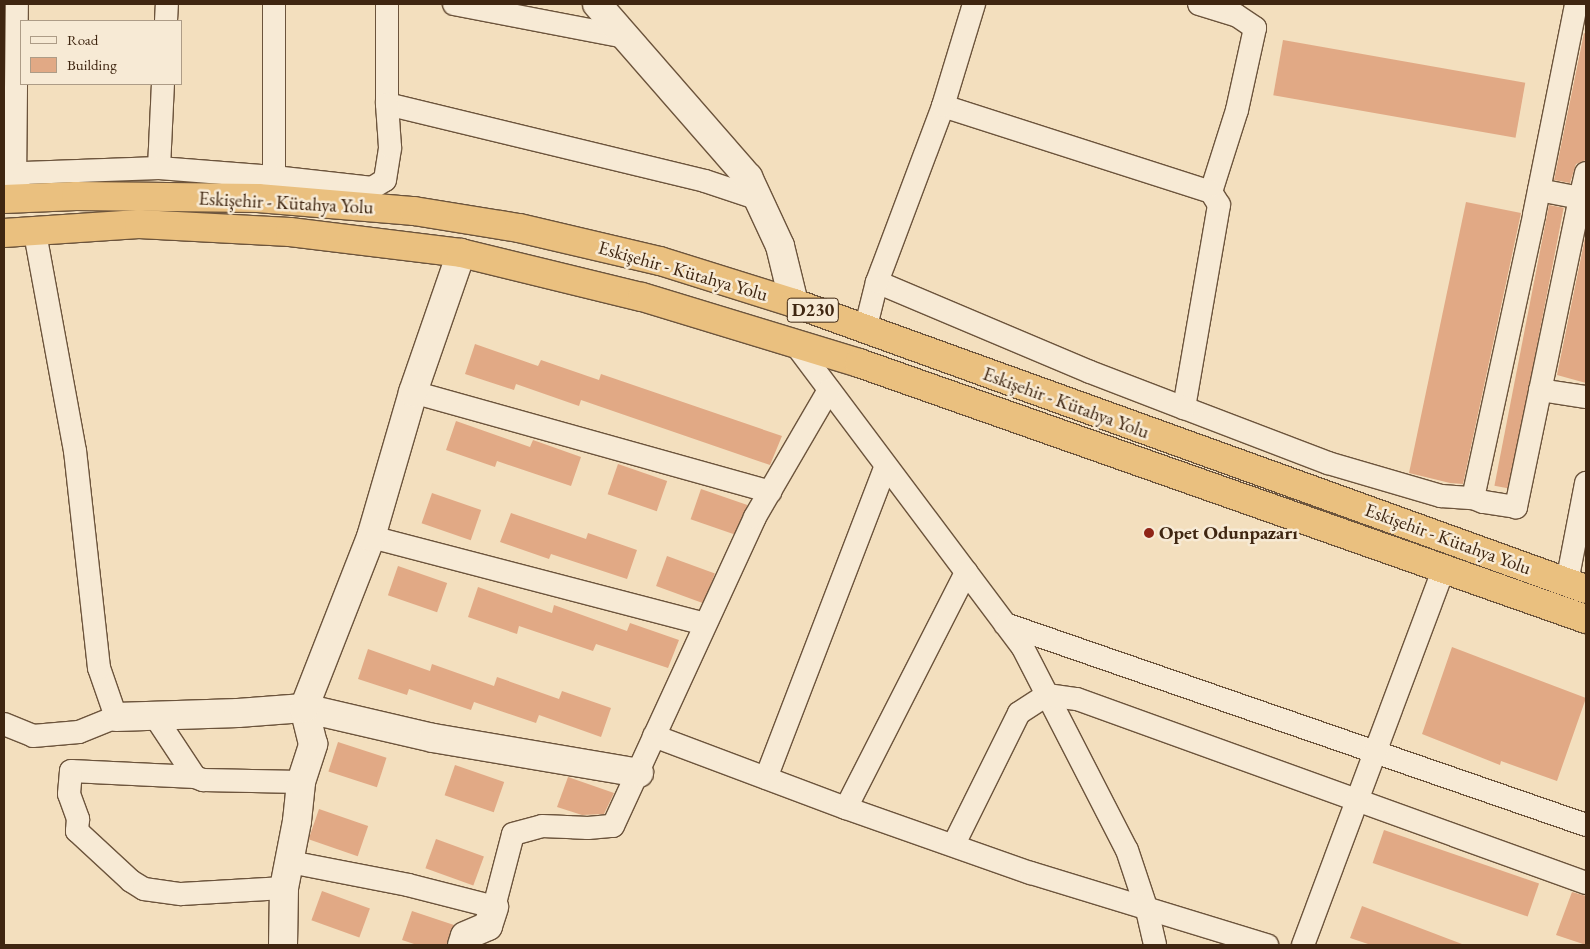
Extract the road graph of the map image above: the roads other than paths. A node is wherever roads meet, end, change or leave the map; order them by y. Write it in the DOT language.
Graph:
graph roads {
  1 [pos="17,4"];
  2 [pos="167,4"];
  3 [pos="274,4"];
  4 [pos="387,4"];
  5 [pos="454,4"];
  6 [pos="597,4"];
  7 [pos="974,4"];
  8 [pos="1199,4"];
  9 [pos="1576,4"];
  10 [pos="166,20"];
  11 [pos="626,36"];
  12 [pos="163,85"];
  13 [pos="388,104"];
  14 [pos="943,106"];
  15 [pos="159,168"];
  16 [pos="1586,173"];
  17 [pos="274,177"];
  18 [pos="1539,190"];
  19 [pos="1211,192"];
  20 [pos="10,193"];
  21 [pos="759,199"];
  22 [pos="1583,199"];
  23 [pos="35,232"];
  24 [pos="4,233"];
  25 [pos="461,253"];
  26 [pos="877,282"];
  27 [pos="794,303"];
  28 [pos="865,330"];
  29 [pos="795,344"];
  30 [pos="829,390"];
  31 [pos="1540,390"];
  32 [pos="413,392"];
  33 [pos="1586,397"];
  34 [pos="1184,408"];
  35 [pos="886,466"];
  36 [pos="1586,483"];
  37 [pos="770,492"];
  38 [pos="1473,498"];
  39 [pos="371,537"];
  40 [pos="1444,567"];
  41 [pos="966,572"];
  42 [pos="1577,585"];
  43 [pos="1586,618"];
  44 [pos="704,624"];
  45 [pos="1005,624"];
  46 [pos="1047,695"];
  47 [pos="304,708"];
  48 [pos="154,716"];
  49 [pos="116,717"];
  50 [pos="4,724"];
  51 [pos="654,736"];
  52 [pos="1375,751"];
  53 [pos="638,773"];
  54 [pos="195,777"];
  55 [pos="766,778"];
  56 [pos="302,782"];
  57 [pos="1356,800"];
  58 [pos="846,808"];
  59 [pos="1586,825"];
  60 [pos="954,844"];
  61 [pos="287,875"];
  62 [pos="1586,883"];
  63 [pos="494,907"];
  64 [pos="1147,910"];
  65 [pos="283,945"];
  66 [pos="462,945"];
  67 [pos="1155,945"];
  68 [pos="1266,945"];
  69 [pos="1302,945"];
  1 -- 20 [label="street"];
  2 -- 10 [label="street"];
  3 -- 17 [label="street"];
  4 -- 13 [label="street"];
  5 -- 11 [label="street"];
  6 -- 11 [label="street"];
  7 -- 14 [label="street"];
  8 -- 19 [label="street"];
  9 -- 18 [label="street"];
  11 -- 21 [label="street"];
  12 -- 15 [label="street"];
  13 -- 17 [label="street"];
  13 -- 21 [label="street"];
  14 -- 19 [label="street"];
  14 -- 26 [label="street"];
  15 -- 17 [label="street"];
  15 -- 20 [label="street"];
  16 -- 22 [label="street"];
  18 -- 22 [label="street"];
  18 -- 38 [label="street"];
  19 -- 34 [label="street"];
  20 -- 27 [label="highway, Eskişehir - Kütahya Yolu / D230"];
  21 -- 27 [label="street"];
  22 -- 31 [label="street"];
  23 -- 24 [label="highway, Eskişehir - Kütahya Yolu / D230"];
  23 -- 25 [label="highway, Eskişehir - Kütahya Yolu / D230"];
  23 -- 49 [label="street"];
  25 -- 29 [label="highway, Eskişehir - Kütahya Yolu / D230"];
  25 -- 32 [label="street"];
  26 -- 28 [label="street"];
  26 -- 34 [label="street"];
  27 -- 28 [label="highway, Eskişehir - Kütahya Yolu / D230"];
  28 -- 42 [label="highway, Eskişehir - Kütahya Yolu / D230"];
  29 -- 30 [label="street"];
  29 -- 40 [label="highway, Eskişehir - Kütahya Yolu / D230"];
  30 -- 35 [label="street"];
  30 -- 37 [label="street"];
  31 -- 33 [label="street"];
  31 -- 38 [label="street"];
  32 -- 37 [label="street"];
  32 -- 39 [label="street"];
  34 -- 38 [label="street"];
  35 -- 41 [label="street"];
  35 -- 55 [label="street"];
  36 -- 42 [label="street"];
  37 -- 44 [label="street"];
  39 -- 44 [label="street"];
  39 -- 47 [label="street"];
  40 -- 43 [label="highway, Eskişehir - Kütahya Yolu / D230"];
  40 -- 52 [label="street"];
  41 -- 45 [label="street"];
  41 -- 58 [label="street"];
  44 -- 51 [label="street"];
  45 -- 46 [label="street"];
  45 -- 52 [label="street"];
  46 -- 57 [label="street"];
  46 -- 60 [label="street"];
  46 -- 64 [label="street"];
  47 -- 48 [label="street"];
  47 -- 53 [label="street"];
  47 -- 56 [label="street"];
  48 -- 49 [label="street"];
  48 -- 54 [label="street"];
  49 -- 50 [label="street"];
  51 -- 53 [label="street"];
  51 -- 55 [label="street"];
  52 -- 57 [label="street"];
  52 -- 59 [label="street"];
  53 -- 63 [label="street"];
  54 -- 56 [label="street"];
  54 -- 61 [label="street"];
  55 -- 58 [label="street"];
  56 -- 61 [label="street"];
  57 -- 62 [label="street"];
  57 -- 69 [label="street"];
  58 -- 60 [label="street"];
  60 -- 64 [label="street"];
  61 -- 63 [label="street"];
  61 -- 65 [label="street"];
  63 -- 66 [label="street"];
  64 -- 67 [label="street"];
  64 -- 68 [label="street"];
}
